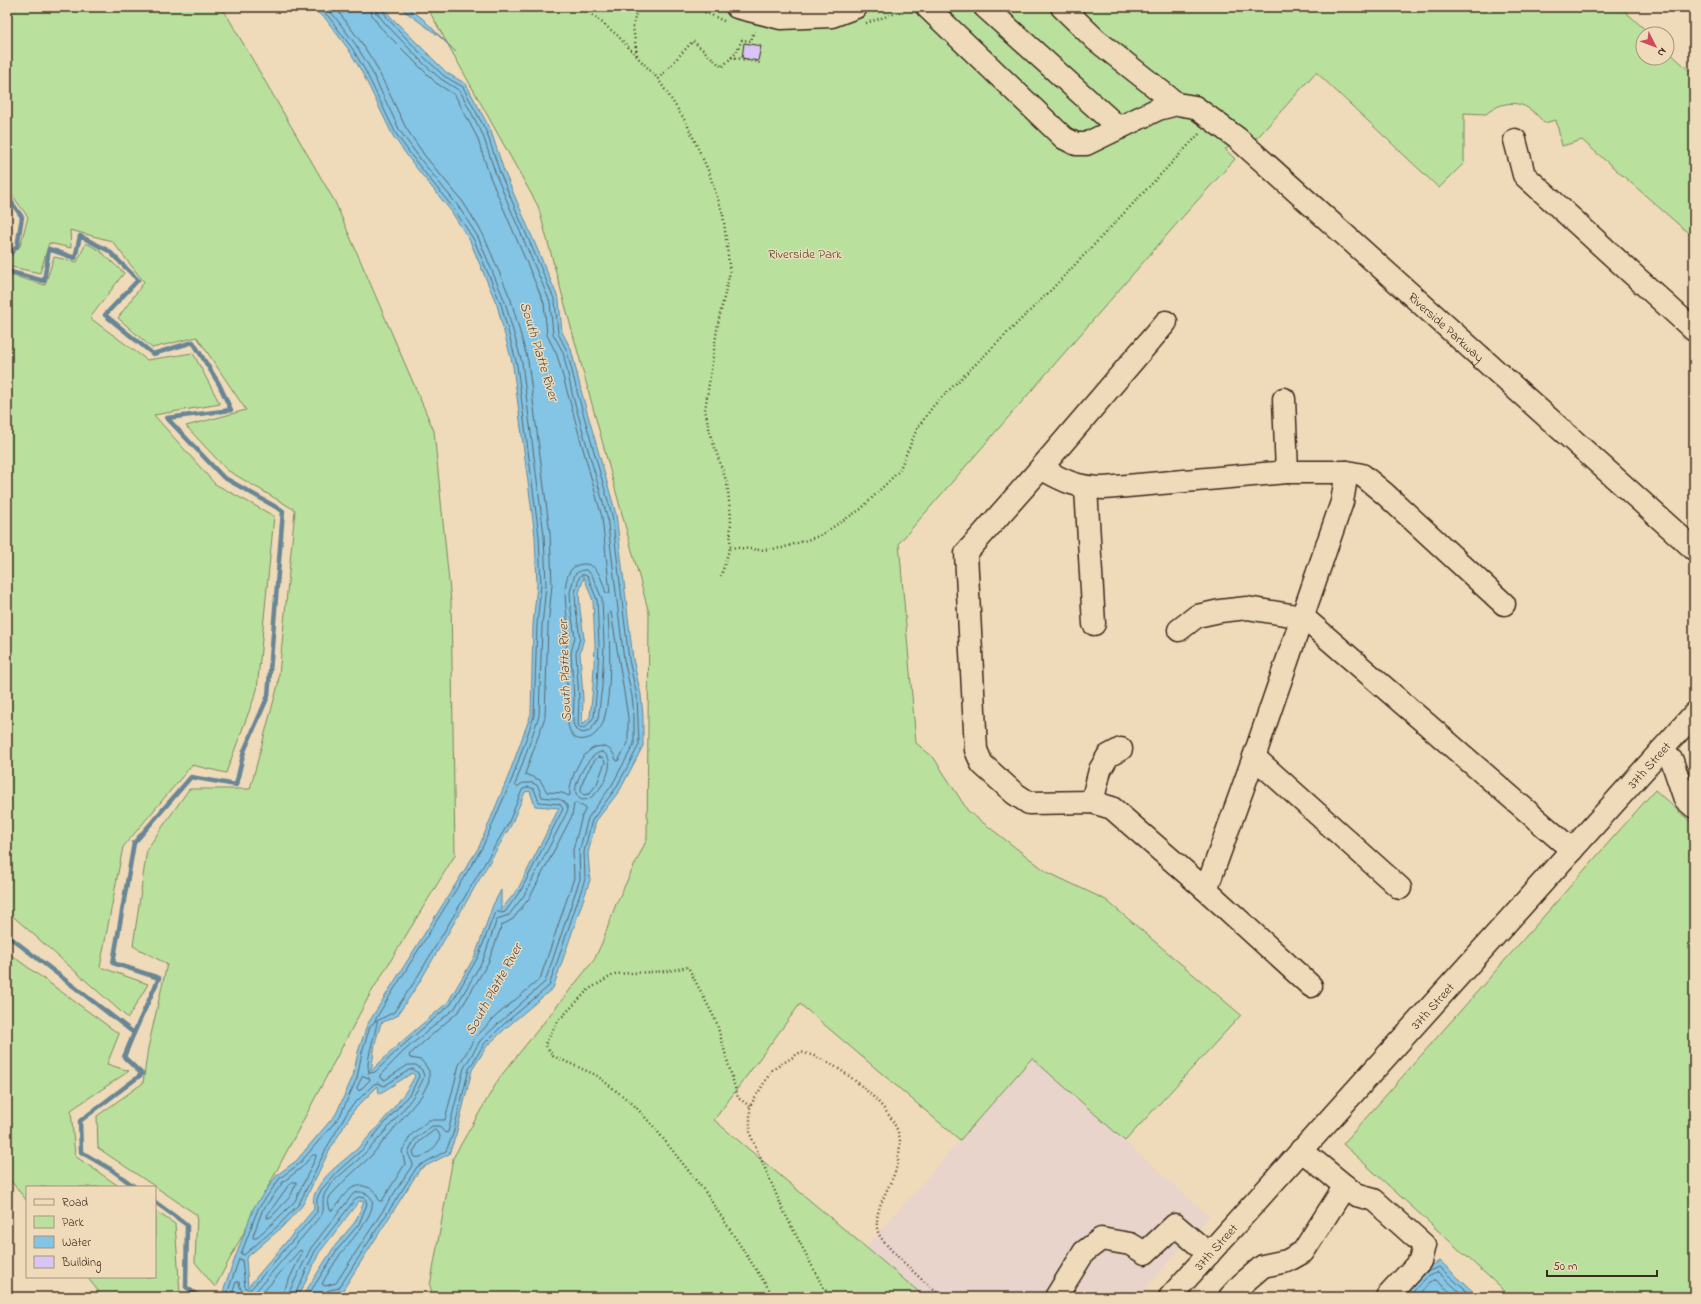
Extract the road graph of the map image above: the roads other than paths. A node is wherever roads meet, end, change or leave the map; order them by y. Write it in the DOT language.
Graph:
graph roads {
  1 [pos="737,7"];
  2 [pos="856,7"];
  3 [pos="927,7"];
  4 [pos="985,7"];
  5 [pos="1062,7"];
  6 [pos="1186,106"];
  7 [pos="1119,128"];
  8 [pos="1516,140"];
  9 [pos="1166,322"];
  10 [pos="1694,330"];
  11 [pos="1284,399"];
  12 [pos="1041,468"];
  13 [pos="1287,472"];
  14 [pos="1347,472"];
  15 [pos="1086,488"];
  16 [pos="1694,549"];
  17 [pos="1504,604"];
  18 [pos="1303,617"];
  19 [pos="1094,624"];
  20 [pos="1179,630"];
  21 [pos="1694,714"];
  22 [pos="1121,748"];
  23 [pos="1662,750"];
  24 [pos="1254,757"];
  25 [pos="1092,802"];
  26 [pos="1694,807"];
  27 [pos="1572,850"];
  28 [pos="1400,888"];
  29 [pos="1206,890"];
  30 [pos="1311,986"];
  31 [pos="1301,1150"];
  32 [pos="1345,1186"];
  33 [pos="1209,1254"];
  34 [pos="1056,1297"];
  35 [pos="1170,1297"];
  36 [pos="1230,1297"];
  37 [pos="1386,1297"];
  1 -- 2 [label="street"];
  3 -- 7 [label="street"];
  4 -- 7 [label="street"];
  5 -- 6 [label="street, Riverside Parkway"];
  6 -- 7 [label="street"];
  6 -- 16 [label="street, Riverside Parkway"];
  8 -- 10 [label="street"];
  9 -- 12 [label="street"];
  11 -- 13 [label="street"];
  12 -- 15 [label="street"];
  12 -- 25 [label="street"];
  13 -- 14 [label="street"];
  13 -- 15 [label="street"];
  14 -- 17 [label="street"];
  14 -- 18 [label="street"];
  15 -- 19 [label="street"];
  18 -- 20 [label="street"];
  18 -- 24 [label="street"];
  18 -- 27 [label="street"];
  21 -- 23 [label="street, 37th Street"];
  22 -- 25 [label="street"];
  23 -- 26 [label="street"];
  23 -- 27 [label="street, 37th Street"];
  24 -- 28 [label="street"];
  24 -- 29 [label="street"];
  25 -- 29 [label="street"];
  27 -- 31 [label="street, 37th Street"];
  29 -- 30 [label="street"];
  31 -- 32 [label="street"];
  31 -- 33 [label="street, 37th Street"];
  32 -- 36 [label="street"];
  32 -- 37 [label="street"];
  33 -- 34 [label="street"];
  33 -- 35 [label="street, 37th Street"];
}
